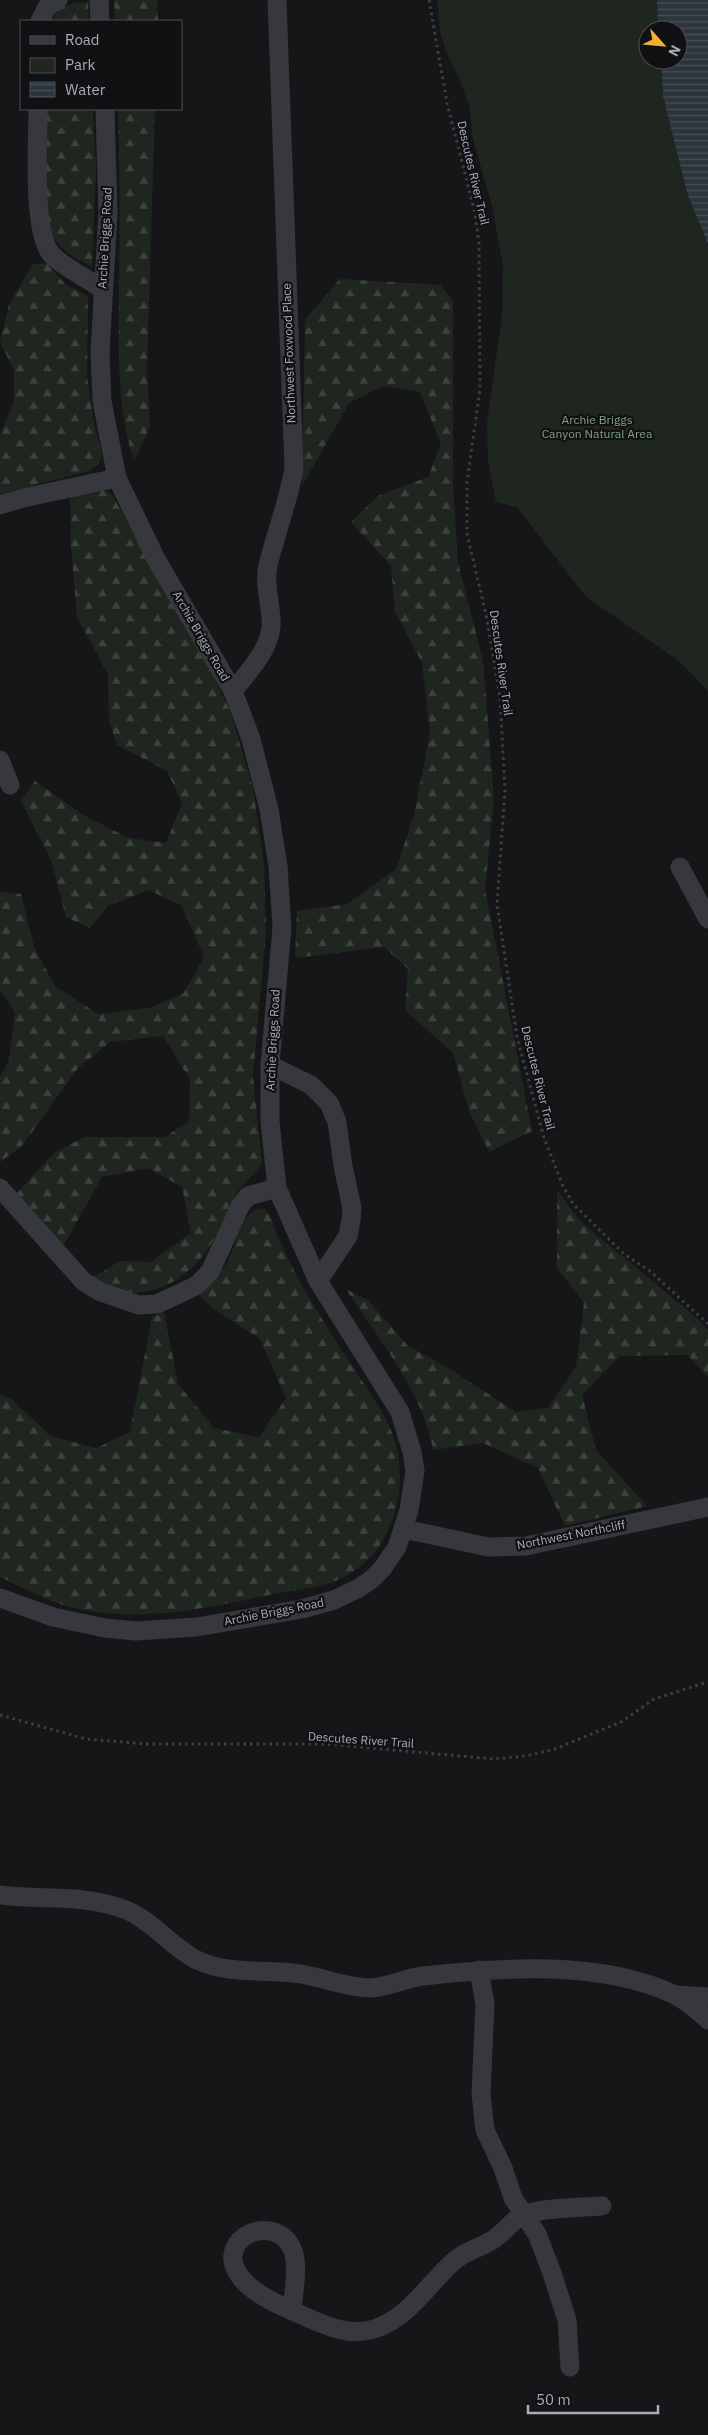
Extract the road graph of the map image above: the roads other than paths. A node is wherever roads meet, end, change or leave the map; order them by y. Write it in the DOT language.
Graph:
graph roads {
  1 [pos="58,0"];
  2 [pos="99,0"];
  3 [pos="277,0"];
  4 [pos="40,20"];
  5 [pos="100,20"];
  6 [pos="38,110"];
  7 [pos="105,110"];
  8 [pos="102,289"];
  9 [pos="117,478"];
  10 [pos="0,505"];
  11 [pos="233,691"];
  12 [pos="0,760"];
  13 [pos="10,785"];
  14 [pos="680,867"];
  15 [pos="708,919"];
  16 [pos="270,1065"];
  17 [pos="0,1188"];
  18 [pos="277,1188"];
  19 [pos="318,1281"];
  20 [pos="708,1507"];
  21 [pos="404,1528"];
  22 [pos="0,1598"];
  23 [pos="0,1895"];
  24 [pos="479,1970"];
  25 [pos="676,1995"];
  26 [pos="708,1997"];
  27 [pos="708,2020"];
  28 [pos="602,2206"];
  29 [pos="523,2215"];
  30 [pos="292,2311"];
  31 [pos="570,2367"];
  1 -- 4 [label="street"];
  2 -- 5 [label="street"];
  3 -- 11 [label="street, Northwest Foxwood Place"];
  6 -- 8 [label="street"];
  7 -- 8 [label="street, Archie Briggs Road"];
  8 -- 9 [label="street, Archie Briggs Road"];
  9 -- 10 [label="street"];
  9 -- 11 [label="street, Archie Briggs Road"];
  11 -- 16 [label="street, Archie Briggs Road"];
  12 -- 13 [label="street"];
  14 -- 15 [label="street"];
  16 -- 18 [label="street, Archie Briggs Road"];
  16 -- 19 [label="street"];
  17 -- 18 [label="street"];
  18 -- 19 [label="street, Archie Briggs Road"];
  19 -- 21 [label="street, Archie Briggs Road"];
  20 -- 21 [label="street, Northwest Northcliff"];
  21 -- 22 [label="street, Archie Briggs Road"];
  23 -- 24 [label="street"];
  24 -- 25 [label="street"];
  24 -- 29 [label="street"];
  25 -- 26 [label="street"];
  25 -- 27 [label="street"];
  28 -- 29 [label="street"];
  29 -- 30 [label="street"];
  29 -- 31 [label="street"];
}
